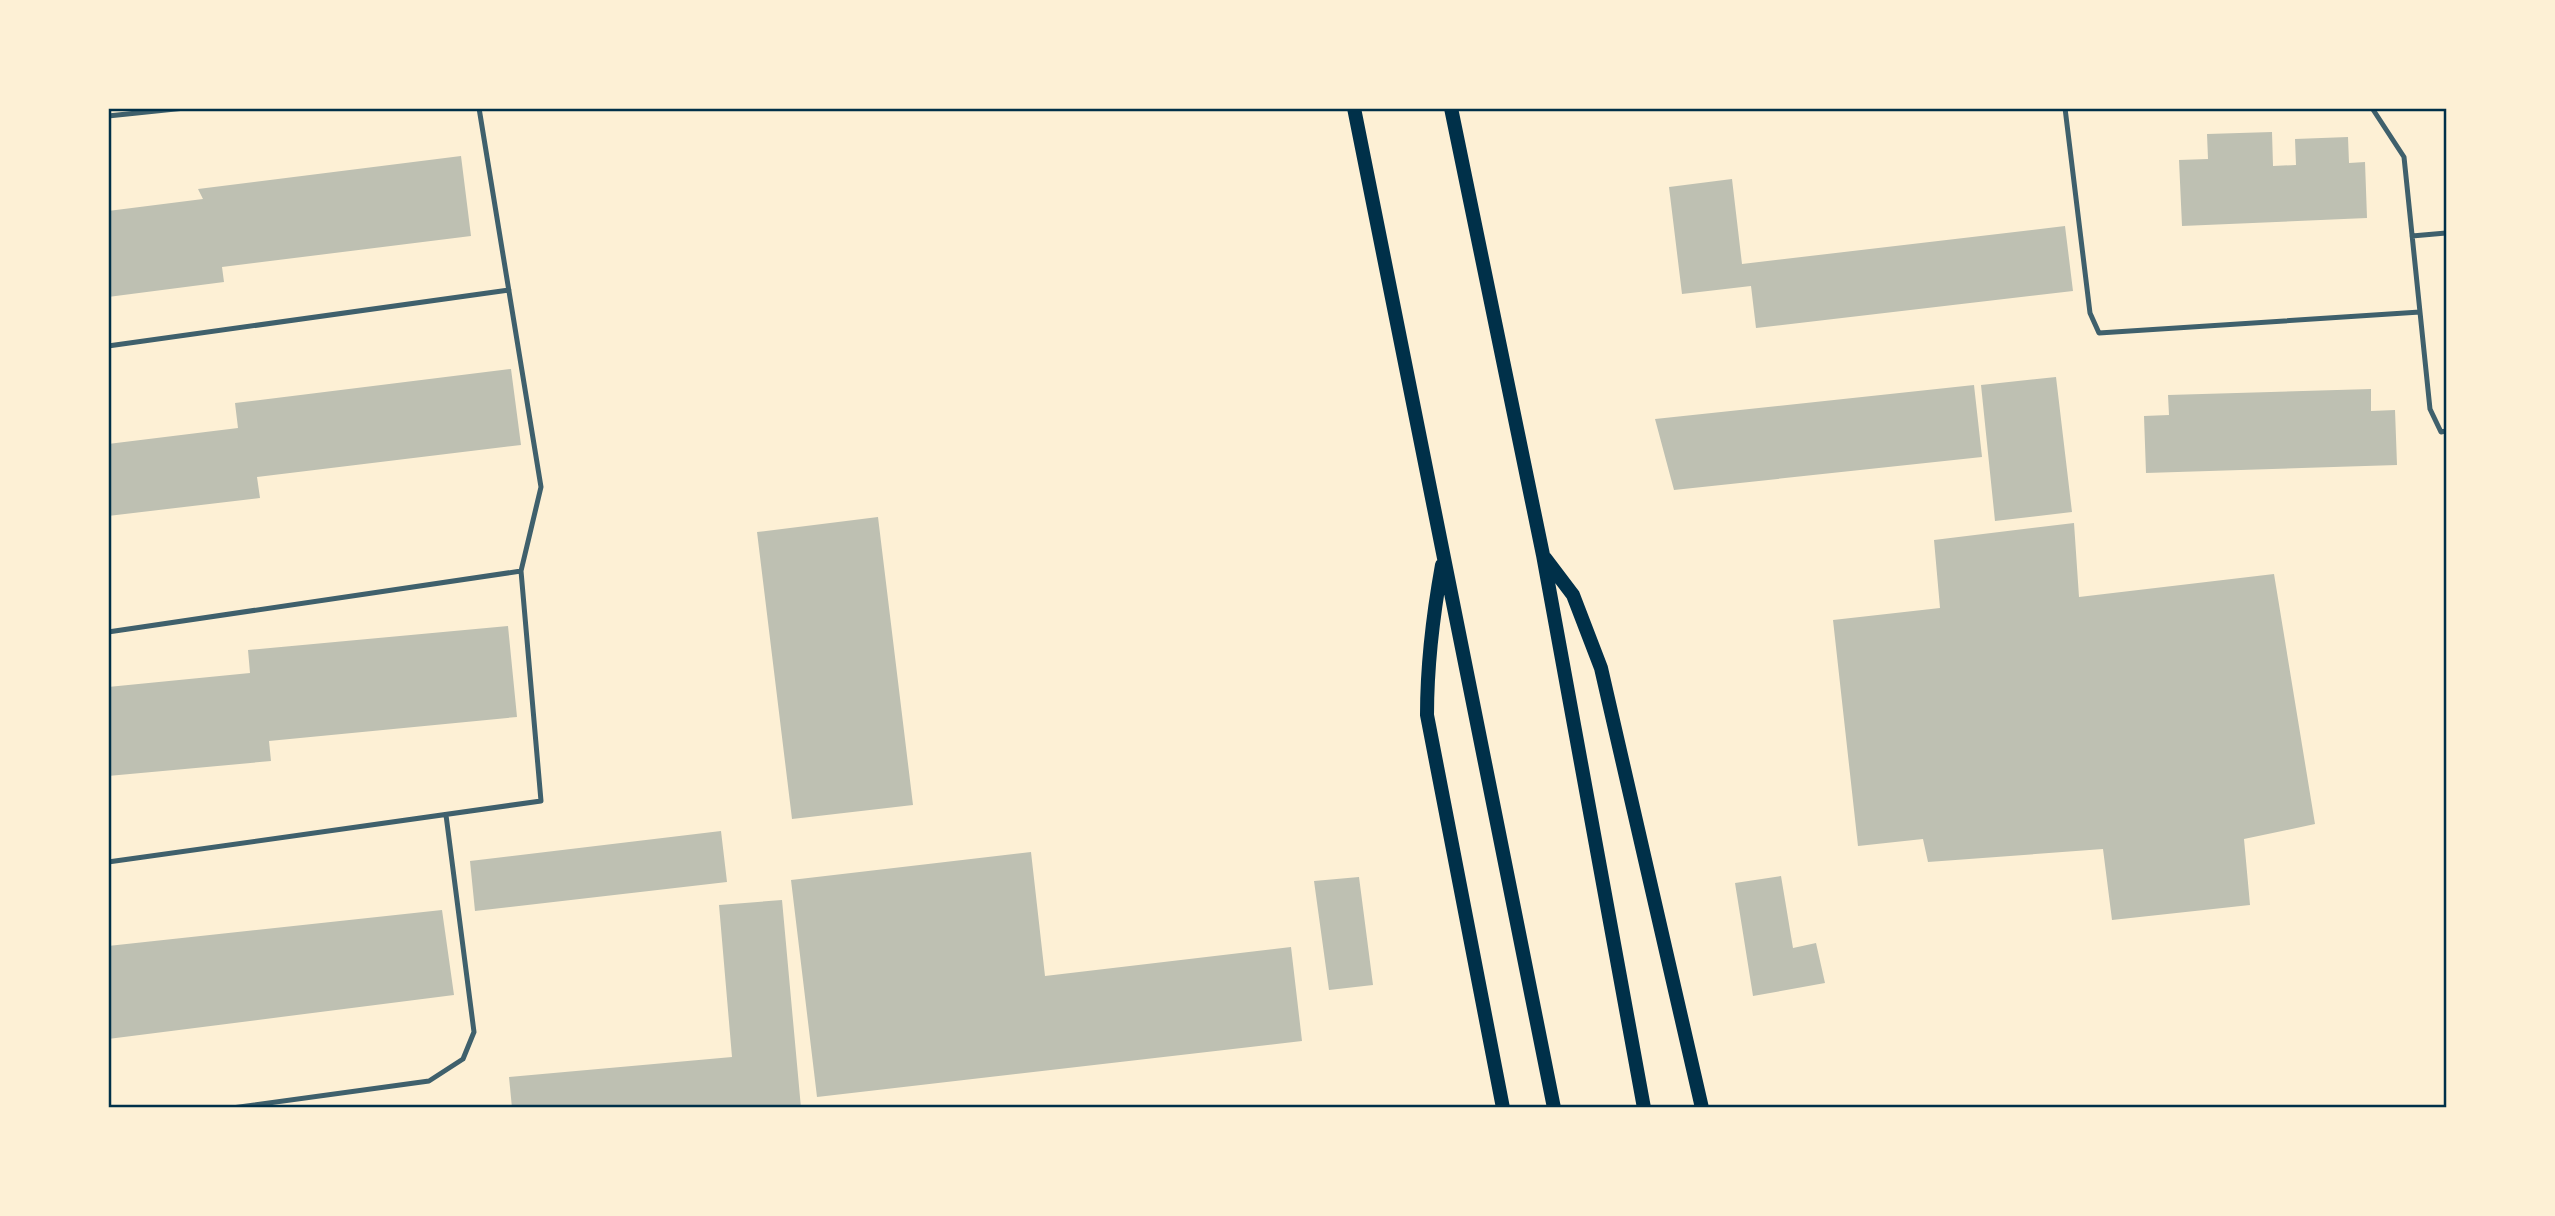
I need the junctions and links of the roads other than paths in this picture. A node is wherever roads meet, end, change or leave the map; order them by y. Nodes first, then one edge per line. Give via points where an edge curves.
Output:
1 (185, 108) edge
2 (480, 108) edge
3 (1354, 108) edge
4 (1451, 108) edge
5 (2065, 108) edge
6 (2372, 108) edge
7 (108, 116) edge
8 (2446, 233) edge
9 (2412, 236) junction
10 (509, 290) junction
11 (2420, 312) junction
12 (108, 346) edge
13 (2446, 431) edge
14 (1543, 555) junction
15 (1443, 557) junction
16 (521, 571) junction
17 (108, 632) edge
18 (446, 815) junction
19 (108, 862) edge
20 (232, 1108) edge
21 (1503, 1108) edge
22 (1554, 1108) edge
23 (1644, 1108) edge
24 (1702, 1108) edge

1 - 7 lane
2 - 10 lane
3 - 15 main road
4 - 14 main road
5 - 11 lane via 2090,313 2099,333
6 - 9 lane via 2404,157
8 - 9 lane
9 - 11 lane
10 - 12 lane
10 - 16 lane via 541,487
11 - 13 lane via 2430,409 2441,432
14 - 23 main road
14 - 24 main road via 1573,595 1601,668
15 - 21 main road via 1431,628 1427,715
15 - 22 main road
16 - 17 lane
16 - 18 lane via 541,801
18 - 19 lane
18 - 20 lane via 474,1032 463,1059 429,1081

